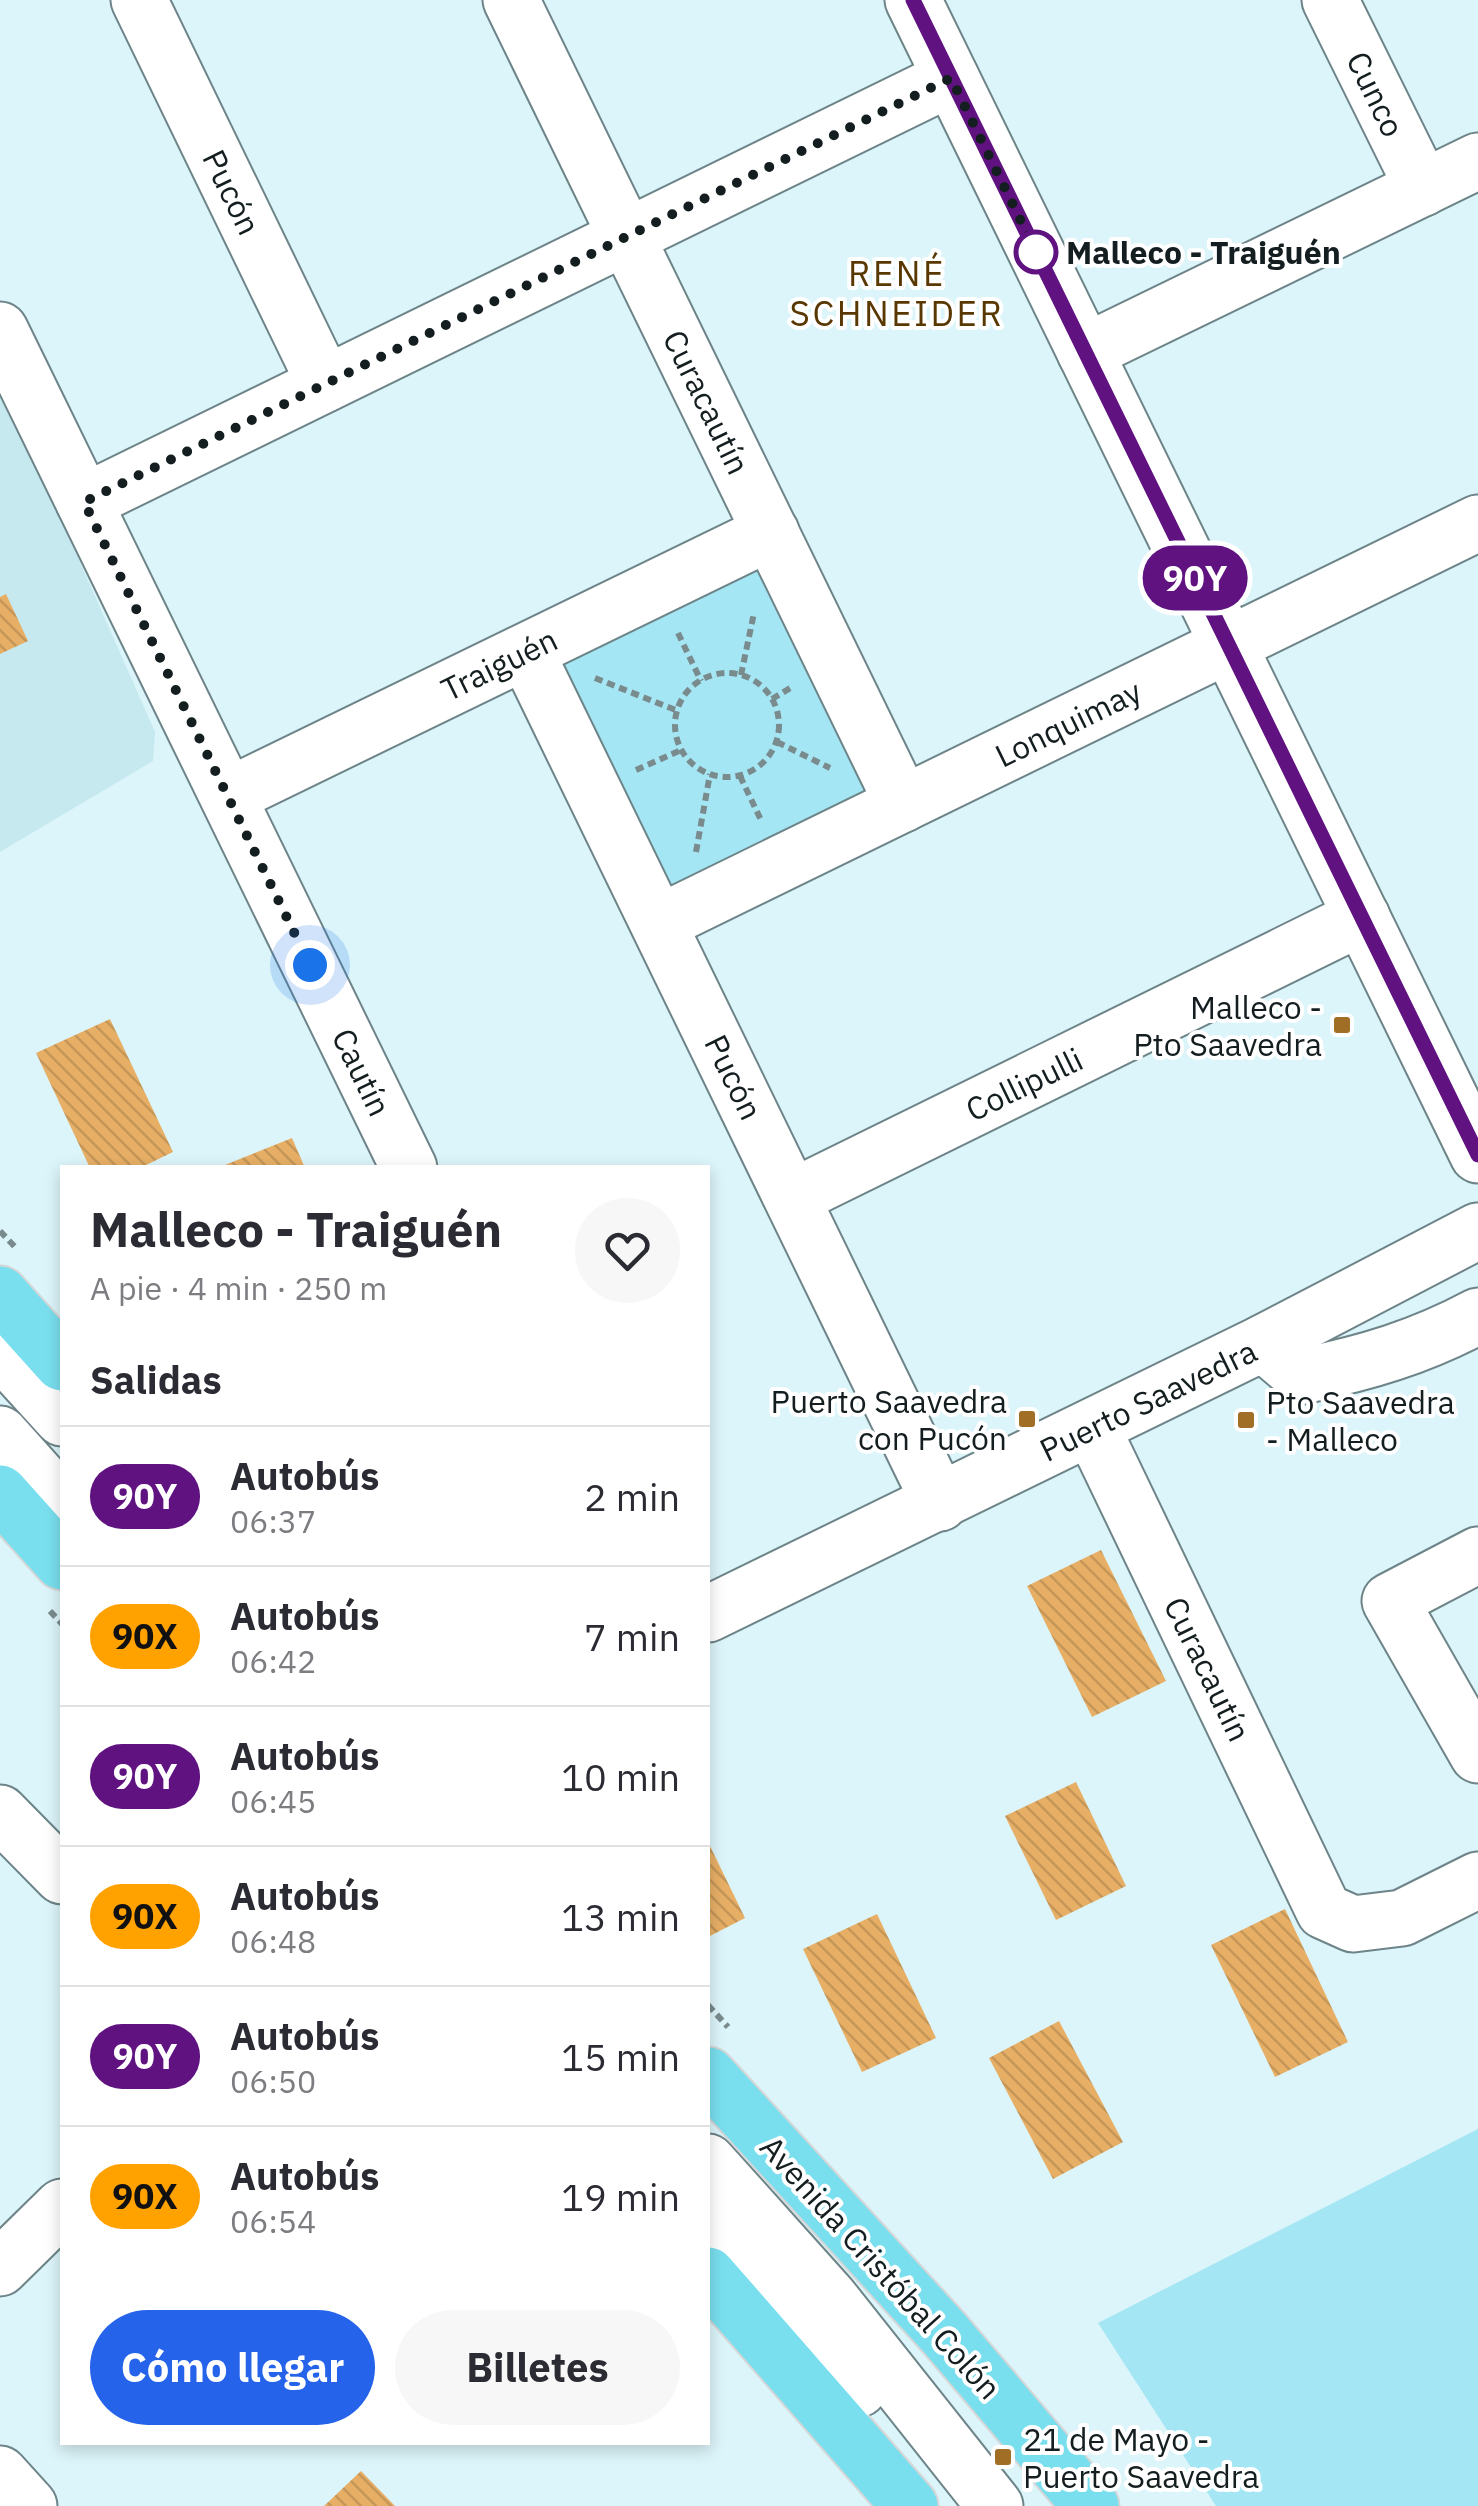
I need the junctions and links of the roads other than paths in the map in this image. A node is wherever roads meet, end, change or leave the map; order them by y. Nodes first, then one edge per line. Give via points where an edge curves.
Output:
1 (139, 0) edge
2 (511, 0) edge
3 (913, 0) edge
4 (1330, 0) edge
5 (951, 78) junction
6 (1478, 161) edge
7 (1422, 188) junction
8 (626, 236) junction
9 (0, 330) edge
10 (1085, 352) junction
11 (325, 384) junction
12 (84, 502) junction
13 (1478, 523) edge
14 (770, 532) junction
15 (1228, 645) junction
16 (526, 652) junction
17 (228, 796) junction
18 (903, 804) junction
19 (672, 917) junction
20 (1362, 918) junction
21 (1478, 1155) edge
22 (408, 1165) edge
23 (793, 1198) junction
24 (1478, 1231) edge
25 (0, 1294) edge
26 (1478, 1316) edge
27 (1263, 1343) junction
28 (0, 1350) edge
29 (60, 1362) edge
30 (60, 1416) edge
31 (1092, 1428) junction
32 (0, 1434) edge
33 (0, 1492) edge
34 (60, 1501) edge
35 (940, 1503) junction
36 (1478, 1555) edge
37 (60, 1560) edge
38 (710, 1613) edge
39 (1478, 1755) edge
40 (0, 1813) edge
41 (60, 1874) edge
42 (1478, 1880) edge
43 (710, 2077) edge
44 (710, 2164) edge
45 (60, 2209) edge
46 (710, 2222) edge
47 (6, 2250) edge
48 (710, 2277) edge
49 (0, 2474) edge
50 (30, 2506) edge
51 (910, 2506) edge
52 (954, 2506) edge
53 (996, 2506) edge
54 (1090, 2506) edge

1 - 11 street, Pucón
2 - 8 street, Curacautín
3 - 5 street
4 - 7 street, Cunco
5 - 8 street
5 - 10 street
6 - 7 street
7 - 10 street
8 - 11 street
8 - 14 street, Curacautín
9 - 12 street, Cautín
10 - 15 street
11 - 12 street
12 - 17 street, Cautín
13 - 15 street, Lonquimay
14 - 16 street, Traiguén
14 - 18 street, Curacautín
15 - 18 street, Lonquimay
15 - 20 street
16 - 17 street, Traiguén
16 - 19 street, Pucón
17 - 22 street, Cautín
18 - 19 street, Lonquimay
19 - 23 street, Pucón
20 - 21 street
20 - 23 street, Collipulli
23 - 35 street, Pucón
24 - 27 street, Puerto Saavedra
25 - 29 main road
26 - 27 street via 1376,1361 1302,1376
27 - 31 street, Puerto Saavedra
28 - 30 street
31 - 35 street, Puerto Saavedra
31 - 42 street, Curacautín via 1324,1911 1353,1924 1402,1918
32 - 34 street
33 - 37 main road
35 - 38 street, Puerto Saavedra
36 - 39 street via 1390,1600
40 - 41 street
43 - 54 main road, Avenida Cristóbal Colón via 944,2333
44 - 53 street via 830,2298
45 - 47 street
46 - 52 street
48 - 51 main road
49 - 50 street

